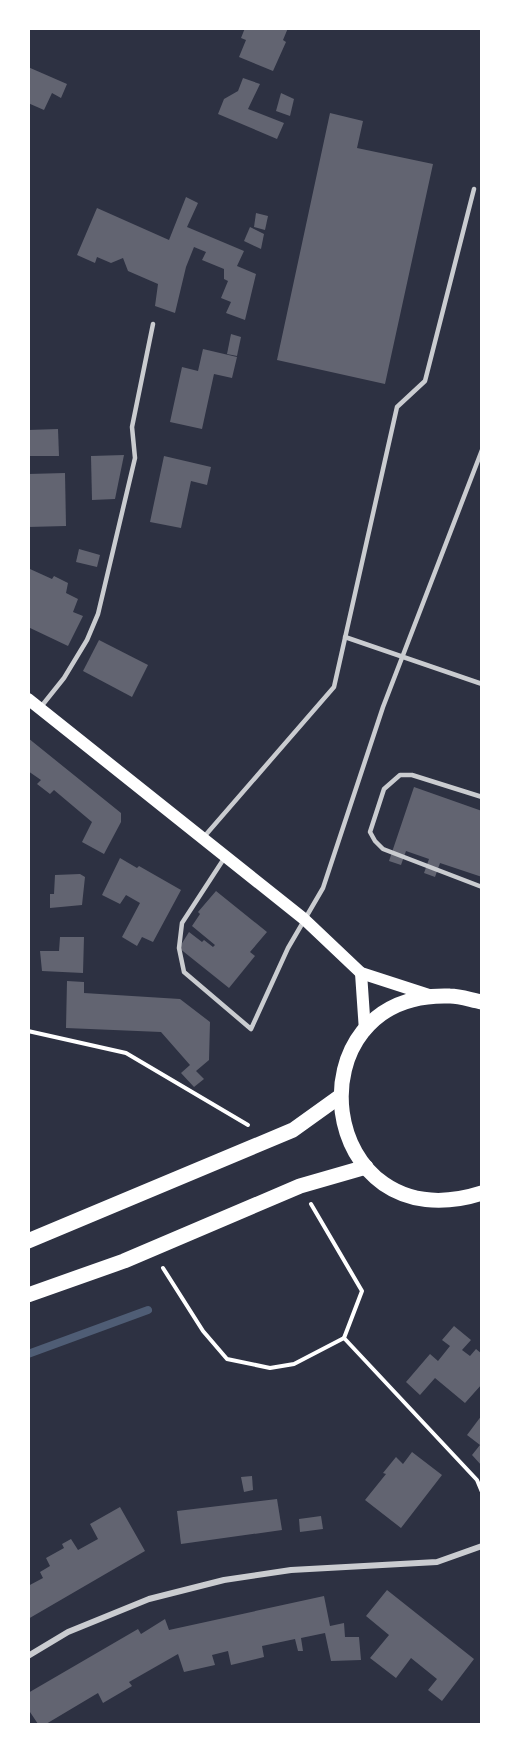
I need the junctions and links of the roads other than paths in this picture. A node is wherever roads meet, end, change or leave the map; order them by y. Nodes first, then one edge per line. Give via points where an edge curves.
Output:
1 (474, 189) dead end
2 (153, 324) dead end
3 (482, 450) edge
4 (345, 637) junction
5 (402, 658) junction
6 (482, 684) edge
7 (28, 699) edge
8 (40, 708) junction
9 (482, 797) edge
10 (203, 838) junction
11 (225, 857) junction
12 (482, 887) edge
13 (304, 919) junction
14 (362, 973) junction
15 (432, 996) junction
16 (482, 1002) edge
17 (365, 1031) junction
18 (339, 1097) junction
19 (366, 1167) junction
20 (482, 1193) edge
21 (28, 1241) edge
22 (28, 1295) edge
23 (482, 1546) edge
24 (28, 1656) edge

1 - 4 lane via 425,381 397,407
2 - 8 lane via 132,427 135,458 98,614 64,678
3 - 5 lane
4 - 5 lane
4 - 10 lane via 334,687
5 - 6 lane
5 - 13 lane via 322,888
7 - 8 main road
8 - 10 main road
9 - 12 lane via 412,775 400,775 384,789 370,832 383,849
10 - 11 main road
11 - 13 main road
11 - 13 lane via 182,923 179,948 184,972 251,1029
13 - 14 main road
14 - 15 main road
14 - 17 main road
15 - 16 main road
15 - 17 main road via 393,1008
17 - 18 main road via 343,1070
18 - 19 main road via 342,1122 351,1146
18 - 21 main road via 293,1130
19 - 20 main road via 392,1188 424,1200 457,1201
19 - 22 main road via 300,1186 124,1261
23 - 24 street via 437,1562 291,1570 224,1580 149,1599 68,1632

